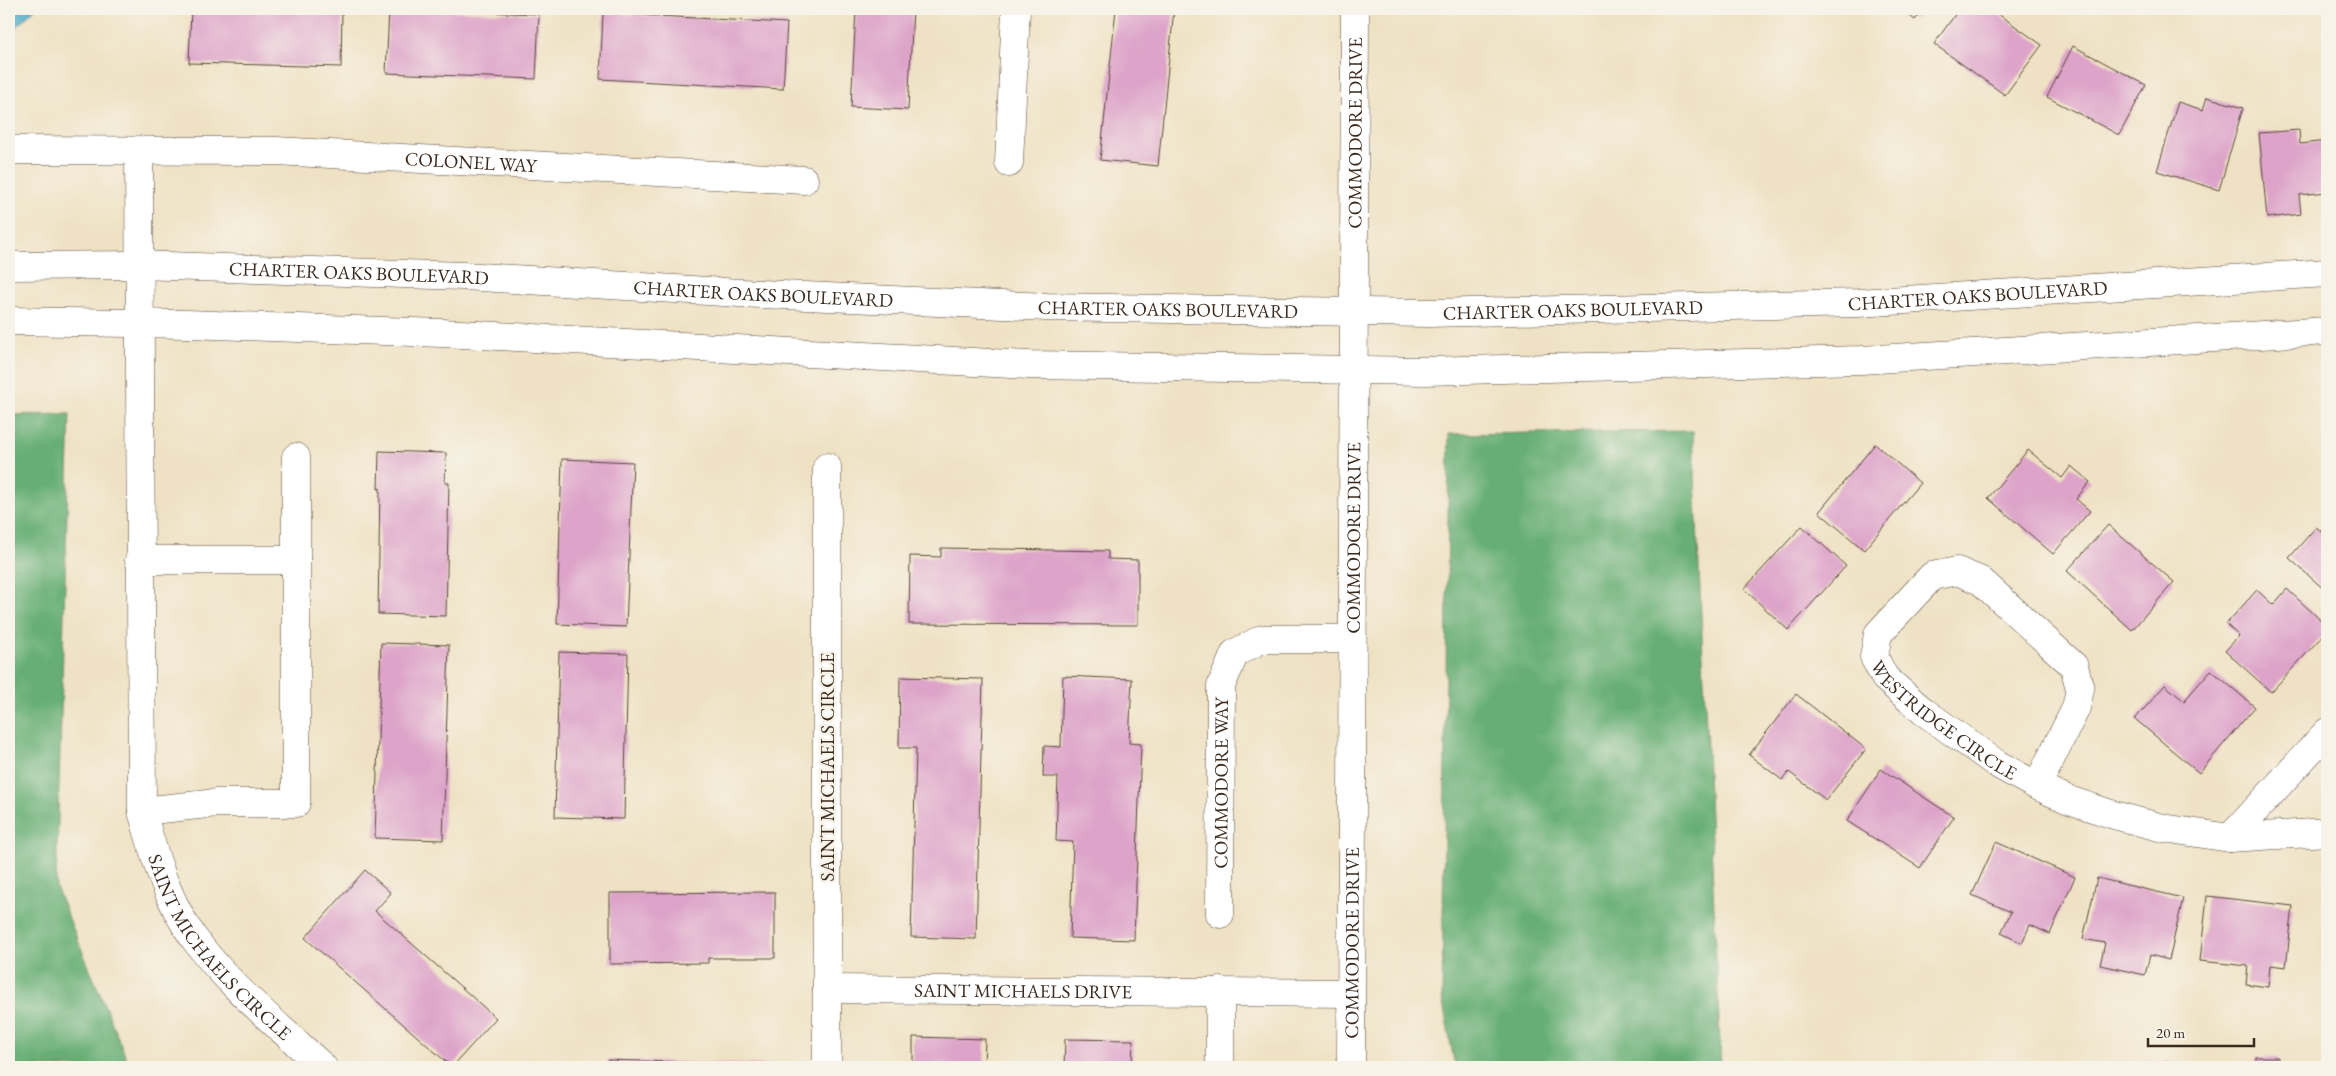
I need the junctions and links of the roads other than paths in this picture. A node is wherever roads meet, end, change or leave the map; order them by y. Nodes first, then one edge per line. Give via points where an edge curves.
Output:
1 (1016, 9) edge
2 (1355, 9) edge
3 (9, 150) edge
4 (139, 150) junction
5 (1009, 163) dead end
6 (804, 180) dead end
7 (139, 265) junction
8 (9, 266) edge
9 (2327, 273) edge
10 (1353, 312) junction
11 (9, 321) edge
12 (141, 323) junction
13 (2327, 332) edge
14 (1353, 370) junction
15 (296, 457) dead end
16 (827, 466) dead end
17 (139, 560) junction
18 (296, 560) junction
19 (1352, 639) junction
20 (2327, 732) edge
21 (2037, 786) junction
22 (142, 811) junction
23 (2327, 832) edge
24 (2230, 838) junction
25 (1220, 914) dead end
26 (827, 988) junction
27 (1220, 991) junction
28 (1350, 993) junction
29 (323, 1067) edge
30 (827, 1067) edge
31 (1220, 1067) edge
32 (1351, 1067) edge

1 - 5 street
2 - 10 street, COMMODORE DRIVE
3 - 4 street, COLONEL WAY
4 - 6 street, COLONEL WAY via 276,151
4 - 7 street
7 - 8 street, CHARTER OAKS BOULEVARD
7 - 10 street, CHARTER OAKS BOULEVARD via 463,276 1047,307
7 - 12 street
9 - 10 street, CHARTER OAKS BOULEVARD via 1858,303
10 - 14 street, COMMODORE DRIVE
11 - 12 street
12 - 14 street via 442,333 1029,365
12 - 17 street, SAINT MICHAELS CIRCLE
13 - 14 street via 1861,360
14 - 19 street, COMMODORE DRIVE
15 - 18 street
16 - 26 street, SAINT MICHAELS CIRCLE
17 - 18 street
17 - 22 street, SAINT MICHAELS CIRCLE
18 - 22 street via 296,803 217,803
19 - 25 street, COMMODORE WAY via 1262,639 1235,653 1221,686
19 - 28 street, COMMODORE DRIVE
20 - 24 street
21 - 21 street, WESTRIDGE CIRCLE via 1997,764 1923,711 1885,678 1874,657 1878,634 1932,576 1957,571 1981,580 2074,666 2080,689 2076,708
21 - 24 street, WESTRIDGE CIRCLE via 2114,815 2164,828
22 - 29 street, SAINT MICHAELS CIRCLE via 152,848 174,904 195,940 220,971
23 - 24 street, WESTRIDGE CIRCLE
26 - 27 street, SAINT MICHAELS DRIVE
26 - 30 street, SAINT MICHAELS CIRCLE
27 - 28 street, SAINT MICHAELS DRIVE
27 - 31 street
28 - 32 street, COMMODORE DRIVE

